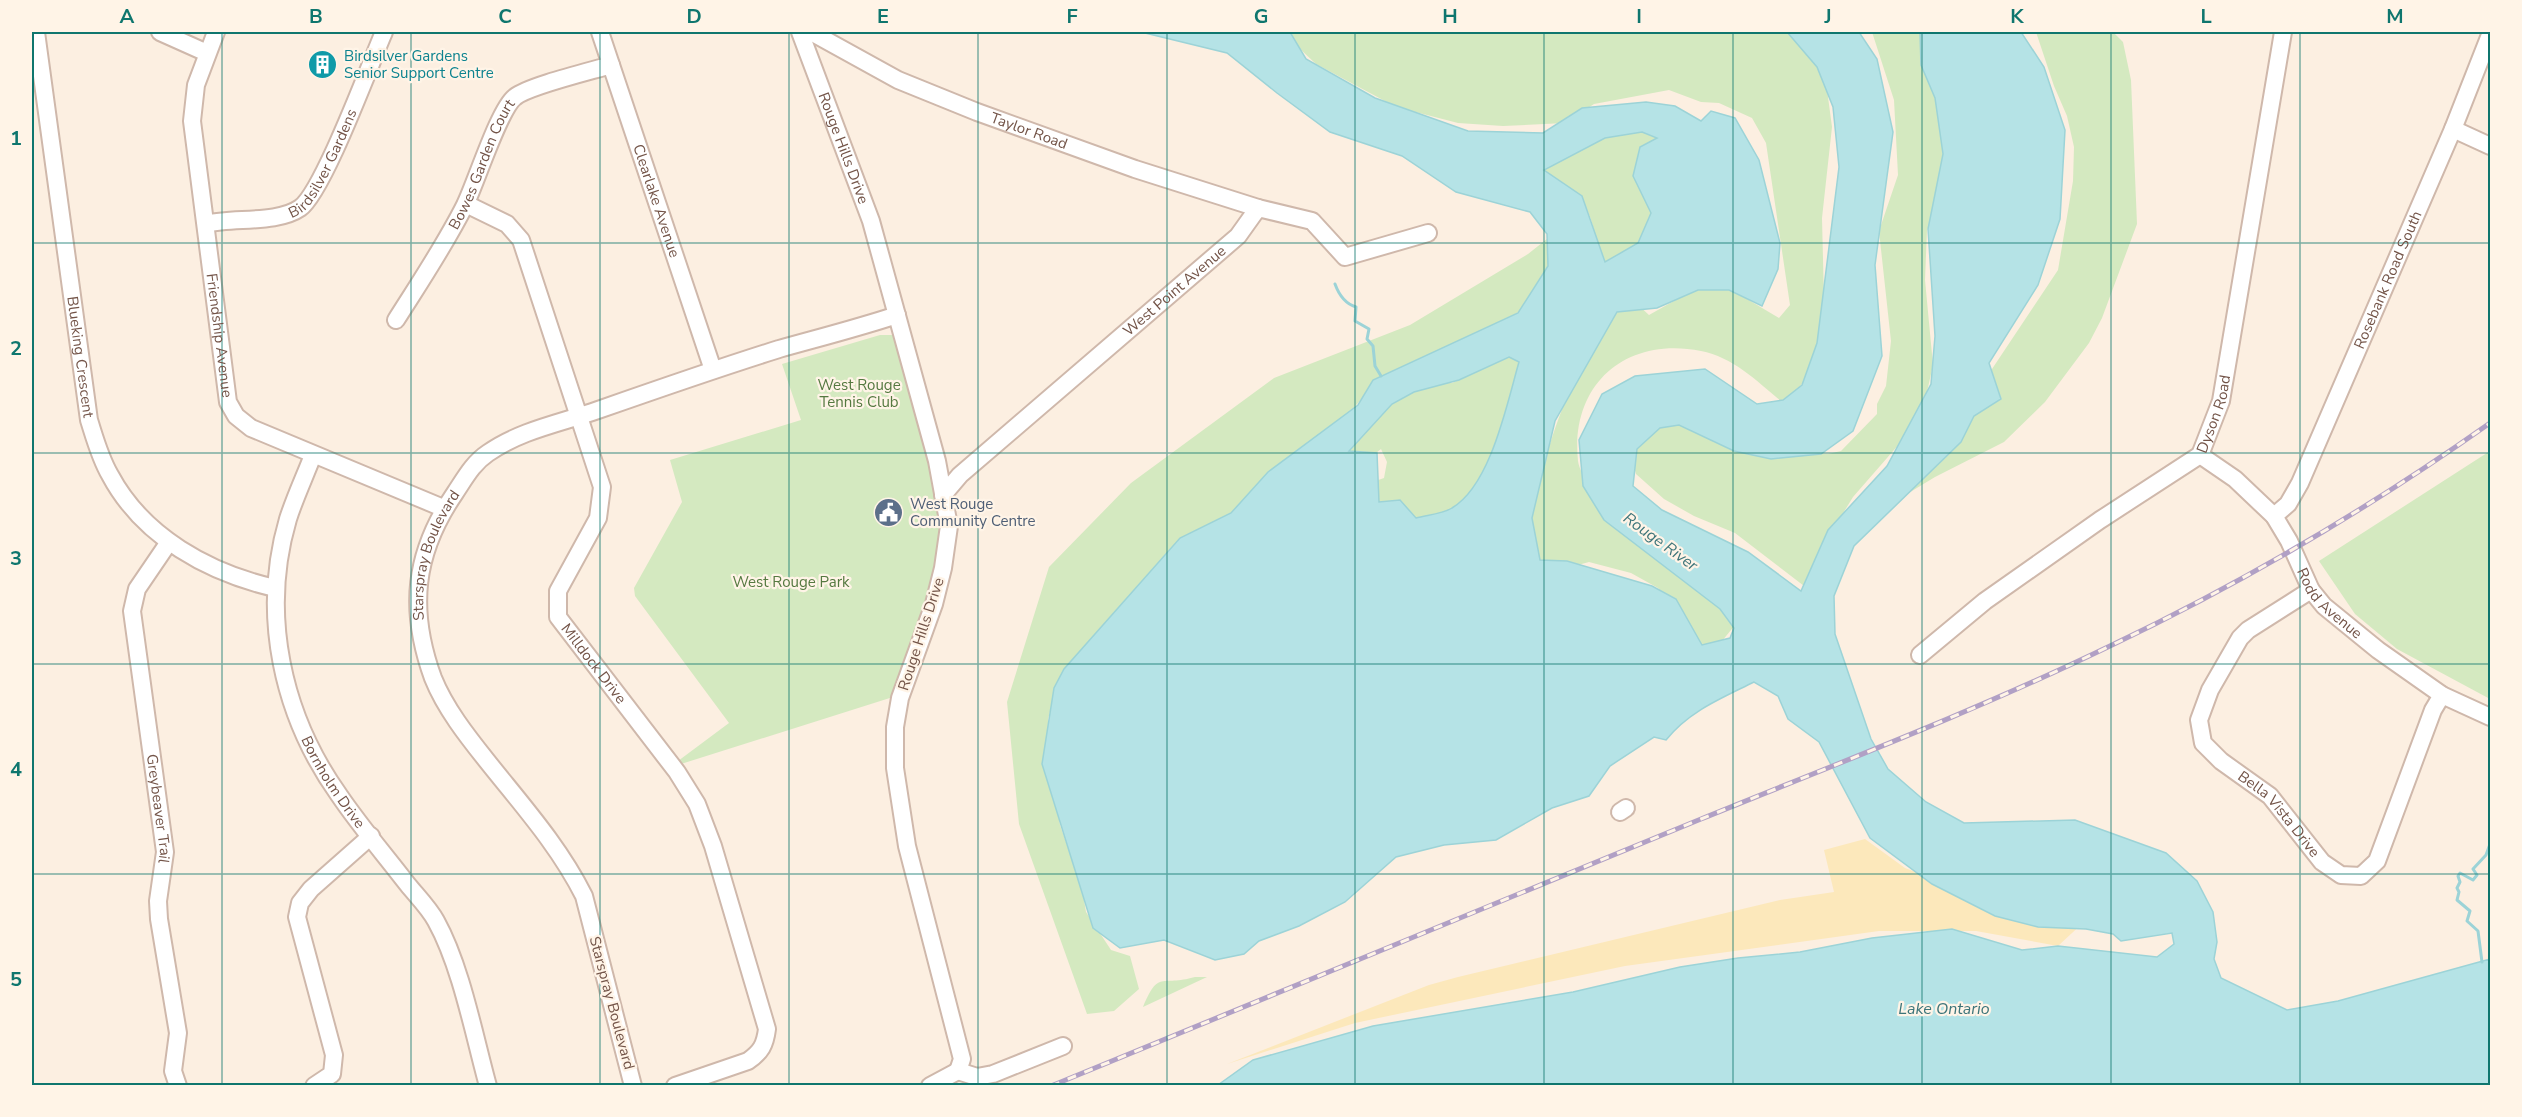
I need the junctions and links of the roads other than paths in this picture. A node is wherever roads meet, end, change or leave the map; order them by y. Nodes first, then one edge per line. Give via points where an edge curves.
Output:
1 (36, 32) edge
2 (160, 32) edge
3 (216, 32) edge
4 (384, 32) edge
5 (600, 32) edge
6 (800, 32) edge
7 (811, 32) edge
8 (2283, 32) edge
9 (2490, 35) edge
10 (207, 53) junction
11 (611, 65) junction
12 (2453, 129) junction
13 (2490, 146) edge
14 (465, 204) junction
15 (1258, 208) junction
16 (206, 224) junction
17 (1428, 233) dead end
18 (897, 315) junction
19 (396, 320) dead end
20 (712, 370) junction
21 (578, 417) junction
22 (313, 455) junction
23 (2200, 455) junction
24 (943, 495) junction
25 (443, 508) junction
26 (2274, 516) junction
27 (169, 542) junction
28 (275, 588) junction
29 (2311, 590) junction
30 (1920, 655) dead end
31 (2442, 695) junction
32 (2490, 717) edge
33 (371, 836) junction
34 (1063, 1046) dead end
35 (958, 1071) junction
36 (178, 1086) edge
37 (314, 1086) edge
38 (488, 1086) edge
39 (633, 1086) edge
40 (675, 1086) edge
41 (930, 1086) edge

1 - 27 street, Blueking Crescent via 89,420 99,453 120,490 140,516
2 - 10 street
3 - 10 street, Friendship Avenue
4 - 16 street, Birdsilver Gardens via 320,181 300,208 280,216
5 - 11 street, Clearlake Avenue
6 - 18 street, Rouge Hills Drive via 870,221
7 - 15 street, Taylor Road via 898,80 977,112
8 - 23 street, Dyson Road via 2221,401
9 - 12 street, Rosebank Road South
10 - 16 street, Friendship Avenue via 196,85 192,121
11 - 14 street, Bowes Garden Court via 514,97
11 - 20 street, Clearlake Avenue
12 - 13 street
12 - 26 street, Rosebank Road South via 2300,483 2288,504
14 - 19 street, Bowes Garden Court via 434,262
14 - 21 street, Milldock Drive via 507,224 521,240
15 - 17 street via 1312,221 1345,257
15 - 24 street, West Point Avenue via 1238,236 960,475
16 - 22 street, Friendship Avenue via 228,402 236,416 251,428
18 - 20 street, Starspray Boulevard
18 - 24 street, Rouge Hills Drive
20 - 21 street, Starspray Boulevard
21 - 25 street, Starspray Boulevard via 519,435 487,454 470,470
21 - 40 street, Milldock Drive via 602,487 598,518 558,591 558,617 677,772 697,804 714,846 767,1029 759,1054 748,1061
22 - 25 street, Friendship Avenue
22 - 28 street, Bornholm Drive via 288,520
23 - 26 street, Rodd Avenue via 2235,479
23 - 30 street, Dyson Road via 2004,587
24 - 35 street, Rouge Hills Drive via 949,526 943,568 900,698 895,768 907,846 962,1059
25 - 39 street, Starspray Boulevard via 423,555 418,579 420,628 434,679 465,733 557,848 584,896
26 - 29 street, Rodd Avenue
27 - 28 street, Blueking Crescent via 215,568
27 - 36 street, Greybeaver Trail via 137,589 132,611 165,852 158,901 178,1033 173,1071
28 - 33 street, Bornholm Drive via 282,670 299,725 318,764
29 - 31 street, Rodd Avenue via 2360,635
29 - 31 street, Bella Vista Drive via 2240,638 2210,690 2199,720 2203,743 2270,796 2322,862 2341,875 2361,876 2377,861
31 - 32 street, Rodd Avenue
33 - 37 street via 300,903 297,917 334,1055 332,1074
33 - 38 street, Bornholm Drive via 435,919 450,950
34 - 35 street via 993,1074 977,1077
35 - 41 street

